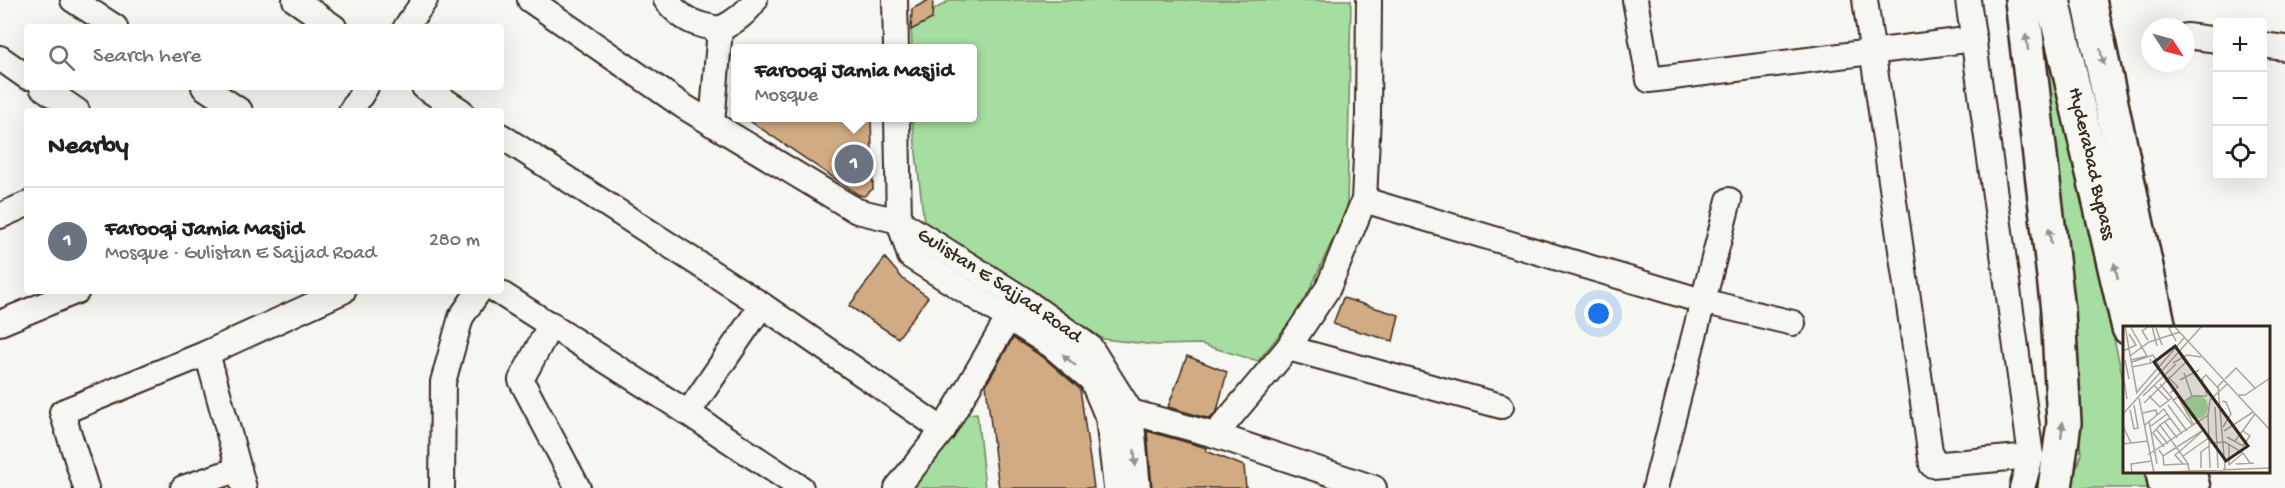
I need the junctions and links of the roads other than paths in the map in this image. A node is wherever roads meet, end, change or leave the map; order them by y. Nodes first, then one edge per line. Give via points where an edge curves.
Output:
1 (73, 0) edge
2 (295, 0) edge
3 (425, 0) edge
4 (530, 0) edge
5 (666, 0) edge
6 (755, 0) edge
7 (895, 0) edge
8 (1369, 0) edge
9 (1635, 0) edge
10 (1864, 0) edge
11 (1968, 0) edge
12 (2022, 0) edge
13 (2053, 0) edge
14 (2089, 0) edge
15 (553, 8) edge
16 (110, 24) edge
17 (330, 24) edge
18 (408, 24) edge
19 (720, 29) junction
20 (2195, 37) edge
21 (1974, 39) junction
22 (2213, 39) edge
23 (896, 44) edge
24 (2267, 46) edge
25 (2285, 48) edge
26 (1872, 53) junction
27 (0, 58) edge
28 (24, 75) edge
29 (46, 90) edge
30 (208, 90) edge
31 (364, 90) edge
32 (429, 90) edge
33 (73, 108) edge
34 (236, 108) edge
35 (353, 108) edge
36 (456, 108) edge
37 (897, 122) edge
38 (712, 123) junction
39 (504, 138) edge
40 (1364, 200) junction
41 (1729, 200) dead end
42 (24, 205) edge
43 (0, 216) edge
44 (899, 221) junction
45 (70, 294) edge
46 (336, 294) edge
47 (477, 294) edge
48 (502, 294) edge
49 (1702, 301) junction
50 (762, 304) junction
51 (1015, 308) junction
52 (1793, 322) dead end
53 (0, 323) edge
54 (551, 324) junction
55 (2129, 326) edge
56 (2159, 326) edge
57 (1288, 348) junction
58 (207, 353) junction
59 (1501, 406) dead end
60 (1131, 412) junction
61 (688, 413) junction
62 (943, 430) junction
63 (1215, 435) junction
64 (2031, 456) junction
65 (2163, 473) edge
66 (2189, 473) edge
67 (241, 478) edge
68 (86, 488) edge
69 (183, 488) edge
70 (442, 488) edge
71 (578, 488) edge
72 (801, 488) edge
73 (897, 488) edge
74 (1116, 488) edge
75 (1138, 488) edge
76 (1374, 488) edge
77 (1655, 488) edge
78 (2022, 488) edge
79 (2055, 488) edge
80 (2166, 488) edge
81 (2193, 488) edge

1 - 16 street
2 - 17 street
3 - 18 street
4 - 15 street
5 - 19 street via 679,15 699,25
6 - 19 street via 748,11
7 - 23 street
8 - 40 street
9 - 26 street via 1649,80
10 - 26 street
11 - 21 street
79 -> 12 highway via 2064,423 2058,312
55 -> 13 highway, Hyderabad Bypass
14 -> 56 highway, Hyderabad Bypass
15 - 38 street via 683,106
19 - 38 street
20 - 22 street
21 - 26 street
21 - 64 street
24 - 25 street
26 - 64 street via 1932,465
27 - 28 street
29 - 33 street
30 - 34 street
31 - 35 street
32 - 36 street
37 - 44 street, Gulistan E Sajjad Road
38 - 44 street via 857,210
39 - 50 street
40 - 49 street
40 - 57 street via 1328,288
41 - 49 street
42 - 43 street
44 - 51 street, Gulistan E Sajjad Road via 910,256
45 - 53 street
46 - 58 street
47 - 70 street via 460,317 443,382
48 - 54 street
49 - 52 street
49 - 77 street
50 - 61 street
50 - 62 street
51 - 60 street, Gulistan E Sajjad Road via 1090,347
51 - 62 street
74 -> 51 street, Gulistan E Sajjad Road via 1108,418 1092,380
54 - 61 street
54 - 71 street via 520,380
57 - 59 street
57 - 63 street
58 - 67 street
58 - 68 street via 62,412
60 - 63 street
60 -> 75 street, Gulistan E Sajjad Road
61 - 72 street
62 - 73 street
63 - 76 street
64 - 78 street
65 - 80 highway
66 - 81 highway
67 - 69 street

